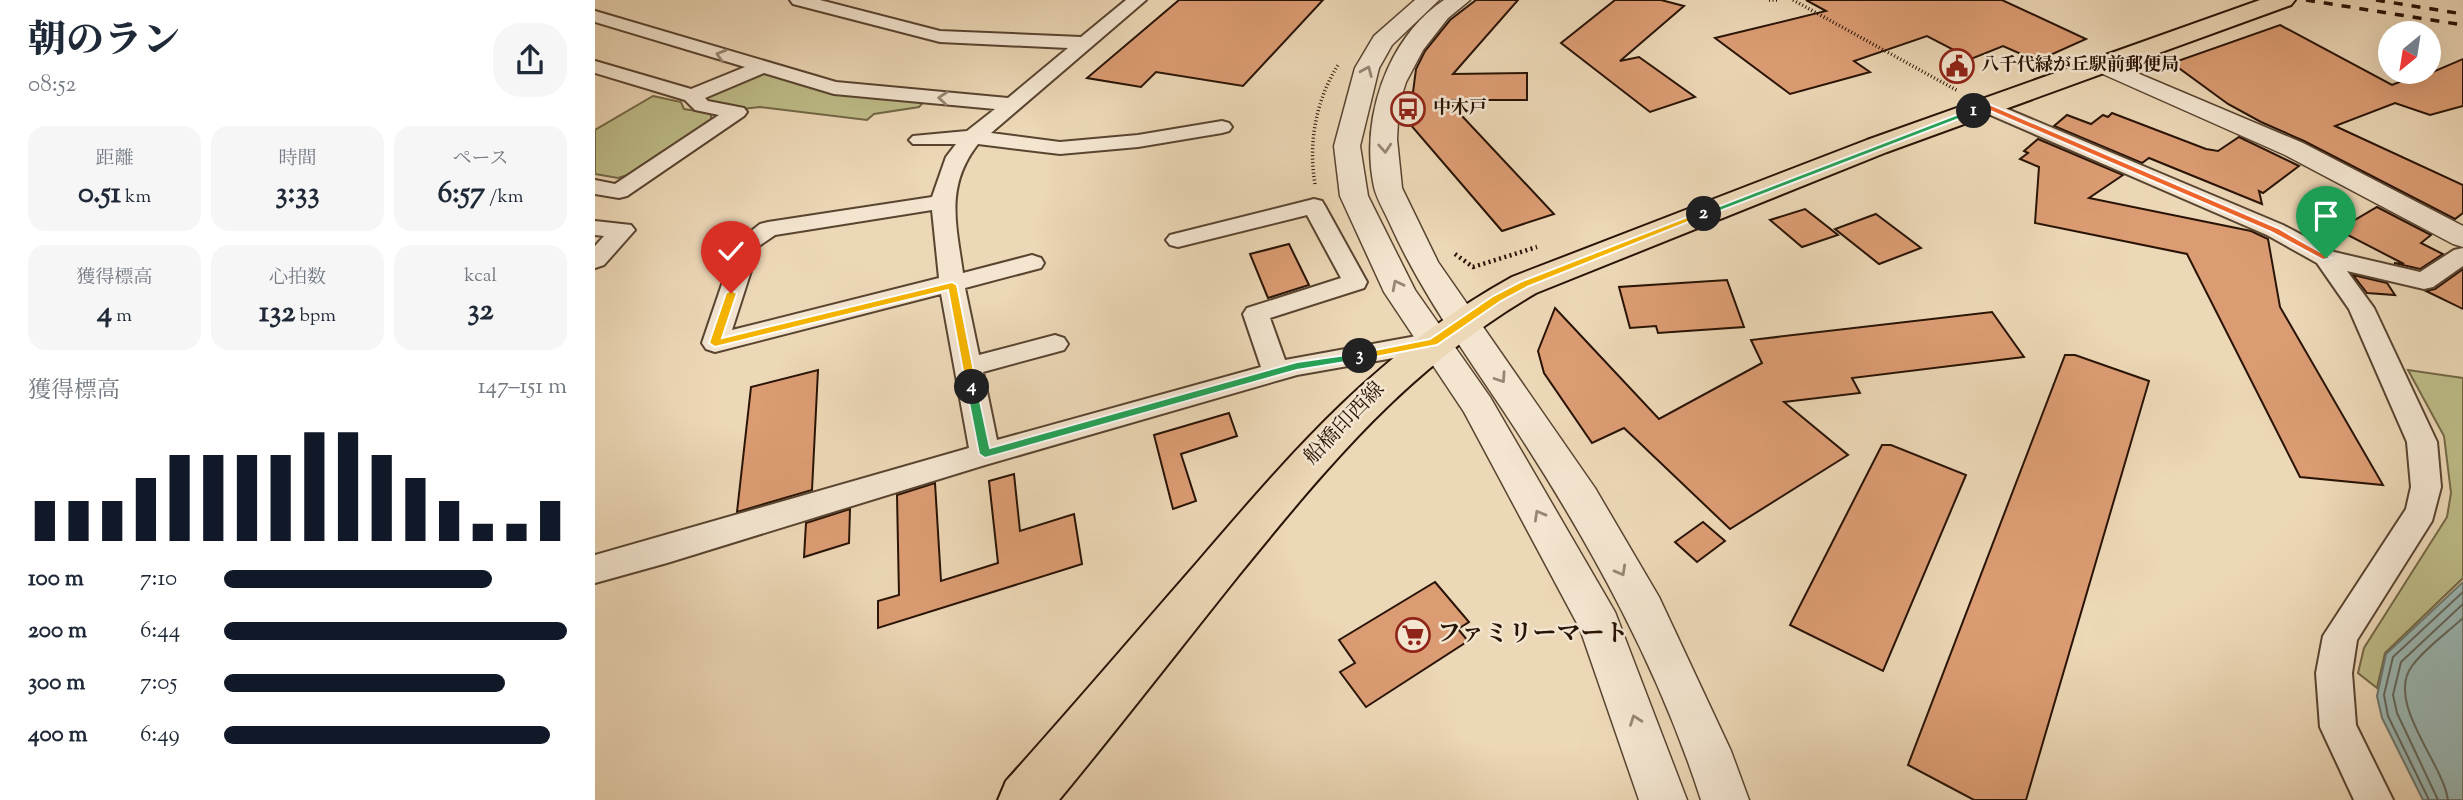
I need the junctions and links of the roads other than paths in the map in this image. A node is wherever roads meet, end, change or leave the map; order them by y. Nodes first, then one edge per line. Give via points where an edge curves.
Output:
1 (799, 0) edge
2 (1137, 0) edge
3 (1428, 0) edge
4 (1459, 0) edge
5 (2283, 0) edge
6 (595, 16) edge
7 (1086, 43) junction
8 (2104, 66) junction
9 (762, 67) junction
10 (597, 69) edge
11 (692, 96) junction
12 (1011, 104) junction
13 (1986, 106) junction
14 (1221, 127) dead end
15 (973, 137) junction
16 (920, 140) dead end
17 (595, 187) edge
18 (619, 191) junction
19 (942, 202) junction
20 (595, 207) edge
21 (595, 228) edge
22 (2463, 238) edge
23 (1178, 240) dead end
24 (2463, 255) edge
25 (2326, 258) junction
26 (595, 260) edge
27 (1032, 263) dead end
28 (952, 285) junction
29 (1448, 332) junction
30 (1055, 344) dead end
31 (968, 367) junction
32 (1276, 372) junction
33 (985, 454) junction
34 (595, 569) edge
35 (1025, 800) edge
36 (1663, 800) edge
37 (1725, 800) edge
38 (2374, 800) edge

1 - 7 street via 940,36
2 - 7 street
29 -> 3 street via 1400,292 1353,196 1347,146 1361,86 1382,41
4 -> 29 street via 1440,13 1412,48 1386,104 1384,139 1388,187
5 - 8 main road, 船橋印西線
9 -> 6 street
7 - 12 street
8 - 13 main road, 船橋印西線
8 - 22 street via 2294,149
9 - 11 street
12 -> 9 street via 834,88
10 - 11 street
11 - 18 street via 702,106 737,112
12 - 15 street
13 - 25 street via 2275,230
13 - 29 main road, 船橋印西線 via 1524,285
14 - 15 street via 1060,148
15 - 16 street
15 - 19 street via 957,157
17 - 18 street
18 - 20 street
19 - 28 street
19 - 28 street via 768,229 748,243 715,343
21 - 26 street via 623,230
23 - 32 street via 1314,205 1355,282 1256,314
24 - 25 street via 2424,281
25 - 38 street via 2361,308 2422,442 2421,512 2340,636 2334,673 2337,727
27 - 28 street
28 - 31 street
29 - 32 street
29 - 35 main road, 船橋印西線 via 1389,379 1330,436
36 -> 29 street via 1600,625 1478,406
29 -> 37 street via 1581,499 1644,610
30 - 31 street
31 - 33 street
32 - 33 street
33 - 34 street

